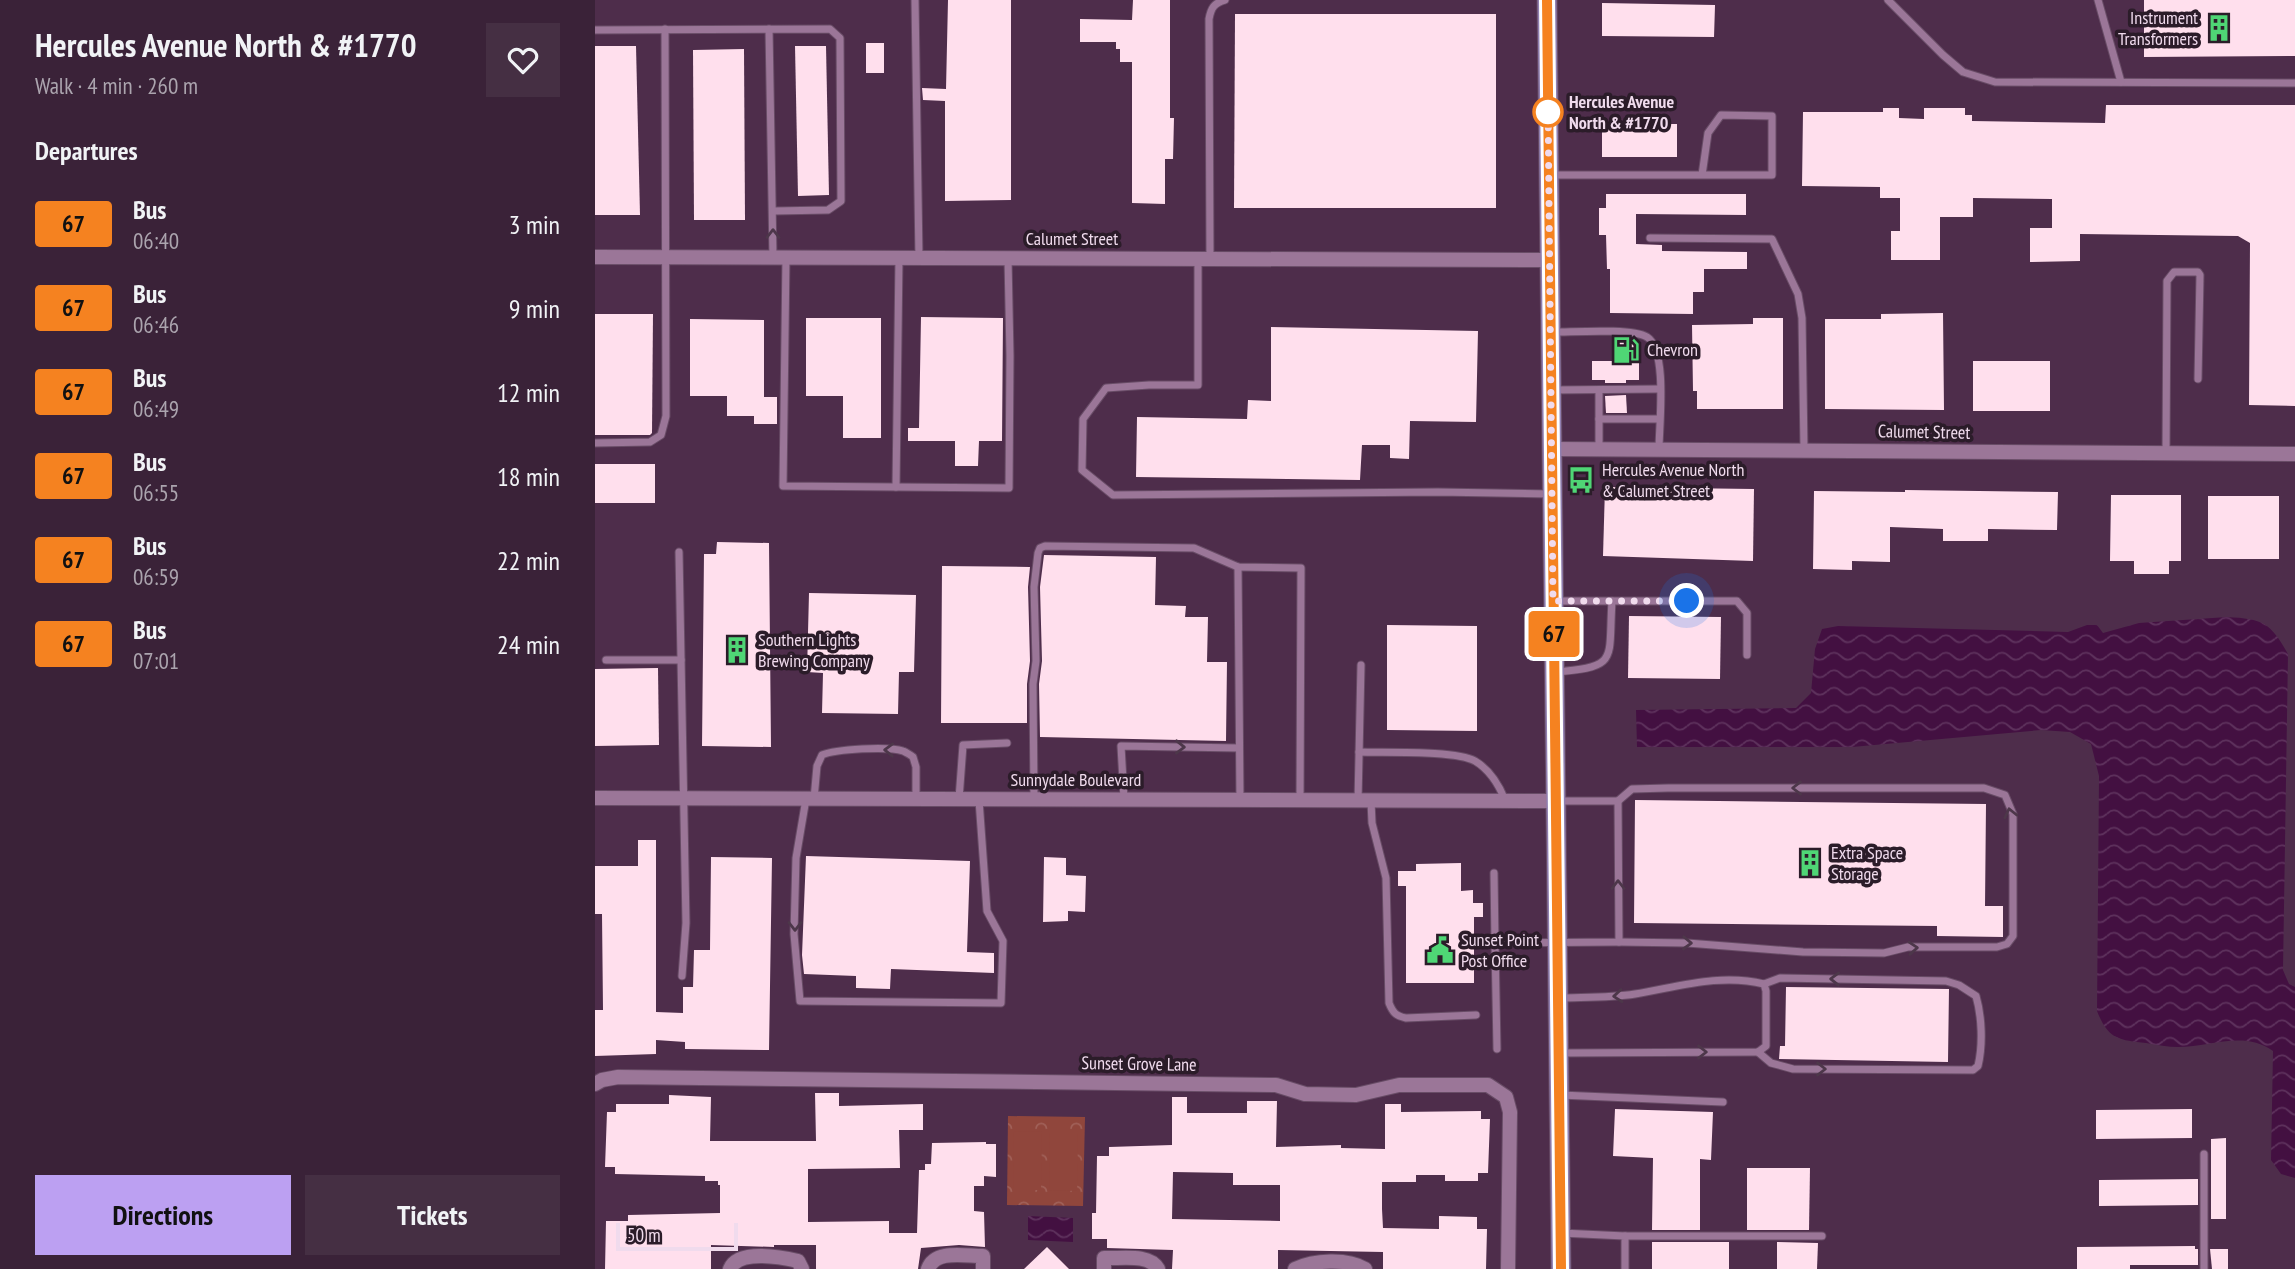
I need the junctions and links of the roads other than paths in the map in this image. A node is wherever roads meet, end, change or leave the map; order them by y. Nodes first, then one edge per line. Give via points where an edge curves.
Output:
1 (915, 0) edge
2 (1225, 0) edge
3 (1547, 0) edge
4 (1888, 0) edge
5 (2098, 0) edge
6 (666, 29) junction
7 (769, 29) junction
8 (595, 30) edge
9 (2121, 82) junction
10 (2295, 83) edge
11 (1548, 175) junction
12 (1702, 175) junction
13 (773, 211) junction
14 (1650, 237) dead end
15 (595, 257) edge
16 (665, 257) junction
17 (780, 257) junction
18 (899, 258) junction
19 (919, 258) junction
20 (1007, 258) junction
21 (1204, 259) junction
22 (1549, 260) junction
23 (1550, 332) junction
24 (2198, 379) dead end
25 (1660, 389) junction
26 (1551, 390) junction
27 (1598, 390) junction
28 (1599, 419) junction
29 (1659, 419) junction
30 (595, 443) edge
31 (1552, 449) junction
32 (1599, 449) junction
33 (1659, 449) junction
34 (1804, 450) junction
35 (2166, 453) junction
36 (2295, 454) edge
37 (896, 487) junction
38 (1552, 494) junction
39 (679, 552) dead end
40 (1238, 567) junction
41 (1553, 601) junction
42 (1612, 601) junction
43 (1747, 655) dead end
44 (606, 660) dead end
45 (681, 660) junction
46 (1361, 665) dead end
47 (1555, 672) junction
48 (1007, 743) dead end
49 (1239, 748) junction
50 (1359, 752) junction
51 (595, 798) edge
52 (685, 798) junction
53 (810, 799) junction
54 (916, 799) junction
55 (959, 799) junction
56 (978, 799) junction
57 (1034, 799) junction
58 (1124, 800) junction
59 (1240, 800) junction
60 (1300, 801) junction
61 (1364, 801) junction
62 (1506, 801) junction
63 (1556, 801) junction
64 (1618, 801) junction
65 (1494, 873) dead end
66 (1619, 942) junction
67 (1495, 943) junction
68 (1558, 943) junction
69 (682, 976) dead end
70 (1764, 984) junction
71 (1559, 998) junction
72 (1476, 1015) dead end
73 (1497, 1049) dead end
74 (1758, 1052) junction
75 (1559, 1054) junction
76 (595, 1084) edge
77 (1559, 1095) junction
78 (1723, 1102) dead end
79 (2204, 1154) dead end
80 (1560, 1233) junction
81 (1625, 1236) junction
82 (1822, 1236) dead end
83 (730, 1269) edge
84 (802, 1269) edge
85 (928, 1269) edge
86 (983, 1269) edge
87 (1104, 1269) edge
88 (1158, 1269) edge
89 (1295, 1269) edge
90 (1366, 1269) edge
91 (1508, 1269) edge
92 (1561, 1269) edge
93 (1625, 1269) edge
94 (2204, 1269) edge

1 - 19 lane
2 - 21 lane via 1211,8 1209,19
3 - 11 street
4 - 9 lane via 1963,72 1995,82
5 - 9 lane
6 - 7 lane
6 - 8 lane
6 - 16 lane
7 - 13 lane
7 - 13 lane via 830,29 840,37 841,201 828,210
9 - 10 lane
11 - 12 lane
11 - 22 street
12 - 12 lane via 1772,175 1772,116 1721,115 1708,134
17 -> 13 lane
14 - 34 lane via 1772,239 1798,294 1803,318
15 - 16 street, Calumet Street
16 - 17 street, Calumet Street
16 - 30 lane via 666,415 661,435 650,442
17 - 18 street, Calumet Street
17 - 37 lane via 783,486
18 - 19 street, Calumet Street
18 - 37 lane
19 - 20 street, Calumet Street
20 - 21 street, Calumet Street
20 - 37 lane via 1009,488
21 - 22 street, Calumet Street
21 - 38 lane via 1198,385 1107,388 1083,419 1082,470 1114,495
22 - 23 street
23 - 25 lane via 1632,333 1648,338 1657,348
23 - 26 street
24 - 35 lane via 2200,275 2174,272 2167,281
25 - 27 lane
25 - 29 lane
26 - 27 lane
26 - 31 street
27 - 28 lane
28 - 29 lane
28 - 32 lane
29 - 33 lane
31 - 32 street, Calumet Street
31 - 38 street
32 - 33 street, Calumet Street
33 - 34 street, Calumet Street
34 - 35 street, Calumet Street
35 - 36 street, Calumet Street
38 - 41 street
39 - 45 lane
40 - 49 lane
40 - 57 lane via 1194,548 1040,548 1034,587
40 - 60 lane via 1301,568
41 - 42 lane
41 - 47 street
42 - 43 lane via 1737,601 1747,613
42 - 47 lane via 1609,656 1602,665
44 - 45 lane
45 - 52 lane
46 - 50 lane
47 - 63 street
48 - 55 lane via 963,745
58 -> 49 lane via 1121,746
49 - 59 lane
50 - 61 lane
50 - 62 lane via 1455,756 1474,761 1490,774
51 - 52 street, Sunnydale Boulevard
52 - 53 street, Sunnydale Boulevard
52 - 69 lane via 687,923
53 - 54 street, Sunnydale Boulevard
54 -> 53 lane via 913,757 888,750 834,750 822,755
53 -> 56 lane via 796,858 794,934 800,1001 1001,1003 1003,941 987,911
54 - 55 street, Sunnydale Boulevard
55 - 56 street, Sunnydale Boulevard
56 - 57 street, Sunnydale Boulevard
57 - 58 street, Sunnydale Boulevard
58 - 59 street, Sunnydale Boulevard
59 - 60 street, Sunnydale Boulevard
60 - 61 street, Sunnydale Boulevard
61 - 62 street, Sunnydale Boulevard
61 - 72 lane via 1386,878 1392,1011 1406,1018
62 - 63 street, Sunnydale Boulevard
63 - 64 lane
63 - 68 street
66 -> 64 lane
66 -> 64 lane via 1857,953 2007,944 2013,936 2013,814 2005,795 1984,788 1632,789
65 - 67 lane
66 - 68 lane
67 - 68 lane
67 - 73 lane
68 - 71 street
70 -> 71 lane via 1709,980 1626,995
70 - 74 lane via 1766,1046
74 -> 70 lane via 1771,1063 1793,1069 1973,1070 1980,1057 1976,996 1959,985 1780,978
71 - 75 street
75 -> 74 lane
75 - 77 street
76 - 91 street, Sunset Grove Lane via 618,1077 1276,1085 1305,1094 1356,1095 1399,1085 1488,1085 1506,1097 1510,1112
77 - 78 lane
77 - 80 street
79 - 94 lane
80 - 81 lane
80 - 92 street
81 - 82 lane
81 - 93 lane
83 - 84 street via 744,1257 782,1257 798,1261
85 - 86 street via 930,1262 941,1256 983,1256
87 - 88 street via 1104,1258 1145,1259
89 - 90 street via 1310,1263 1349,1262

